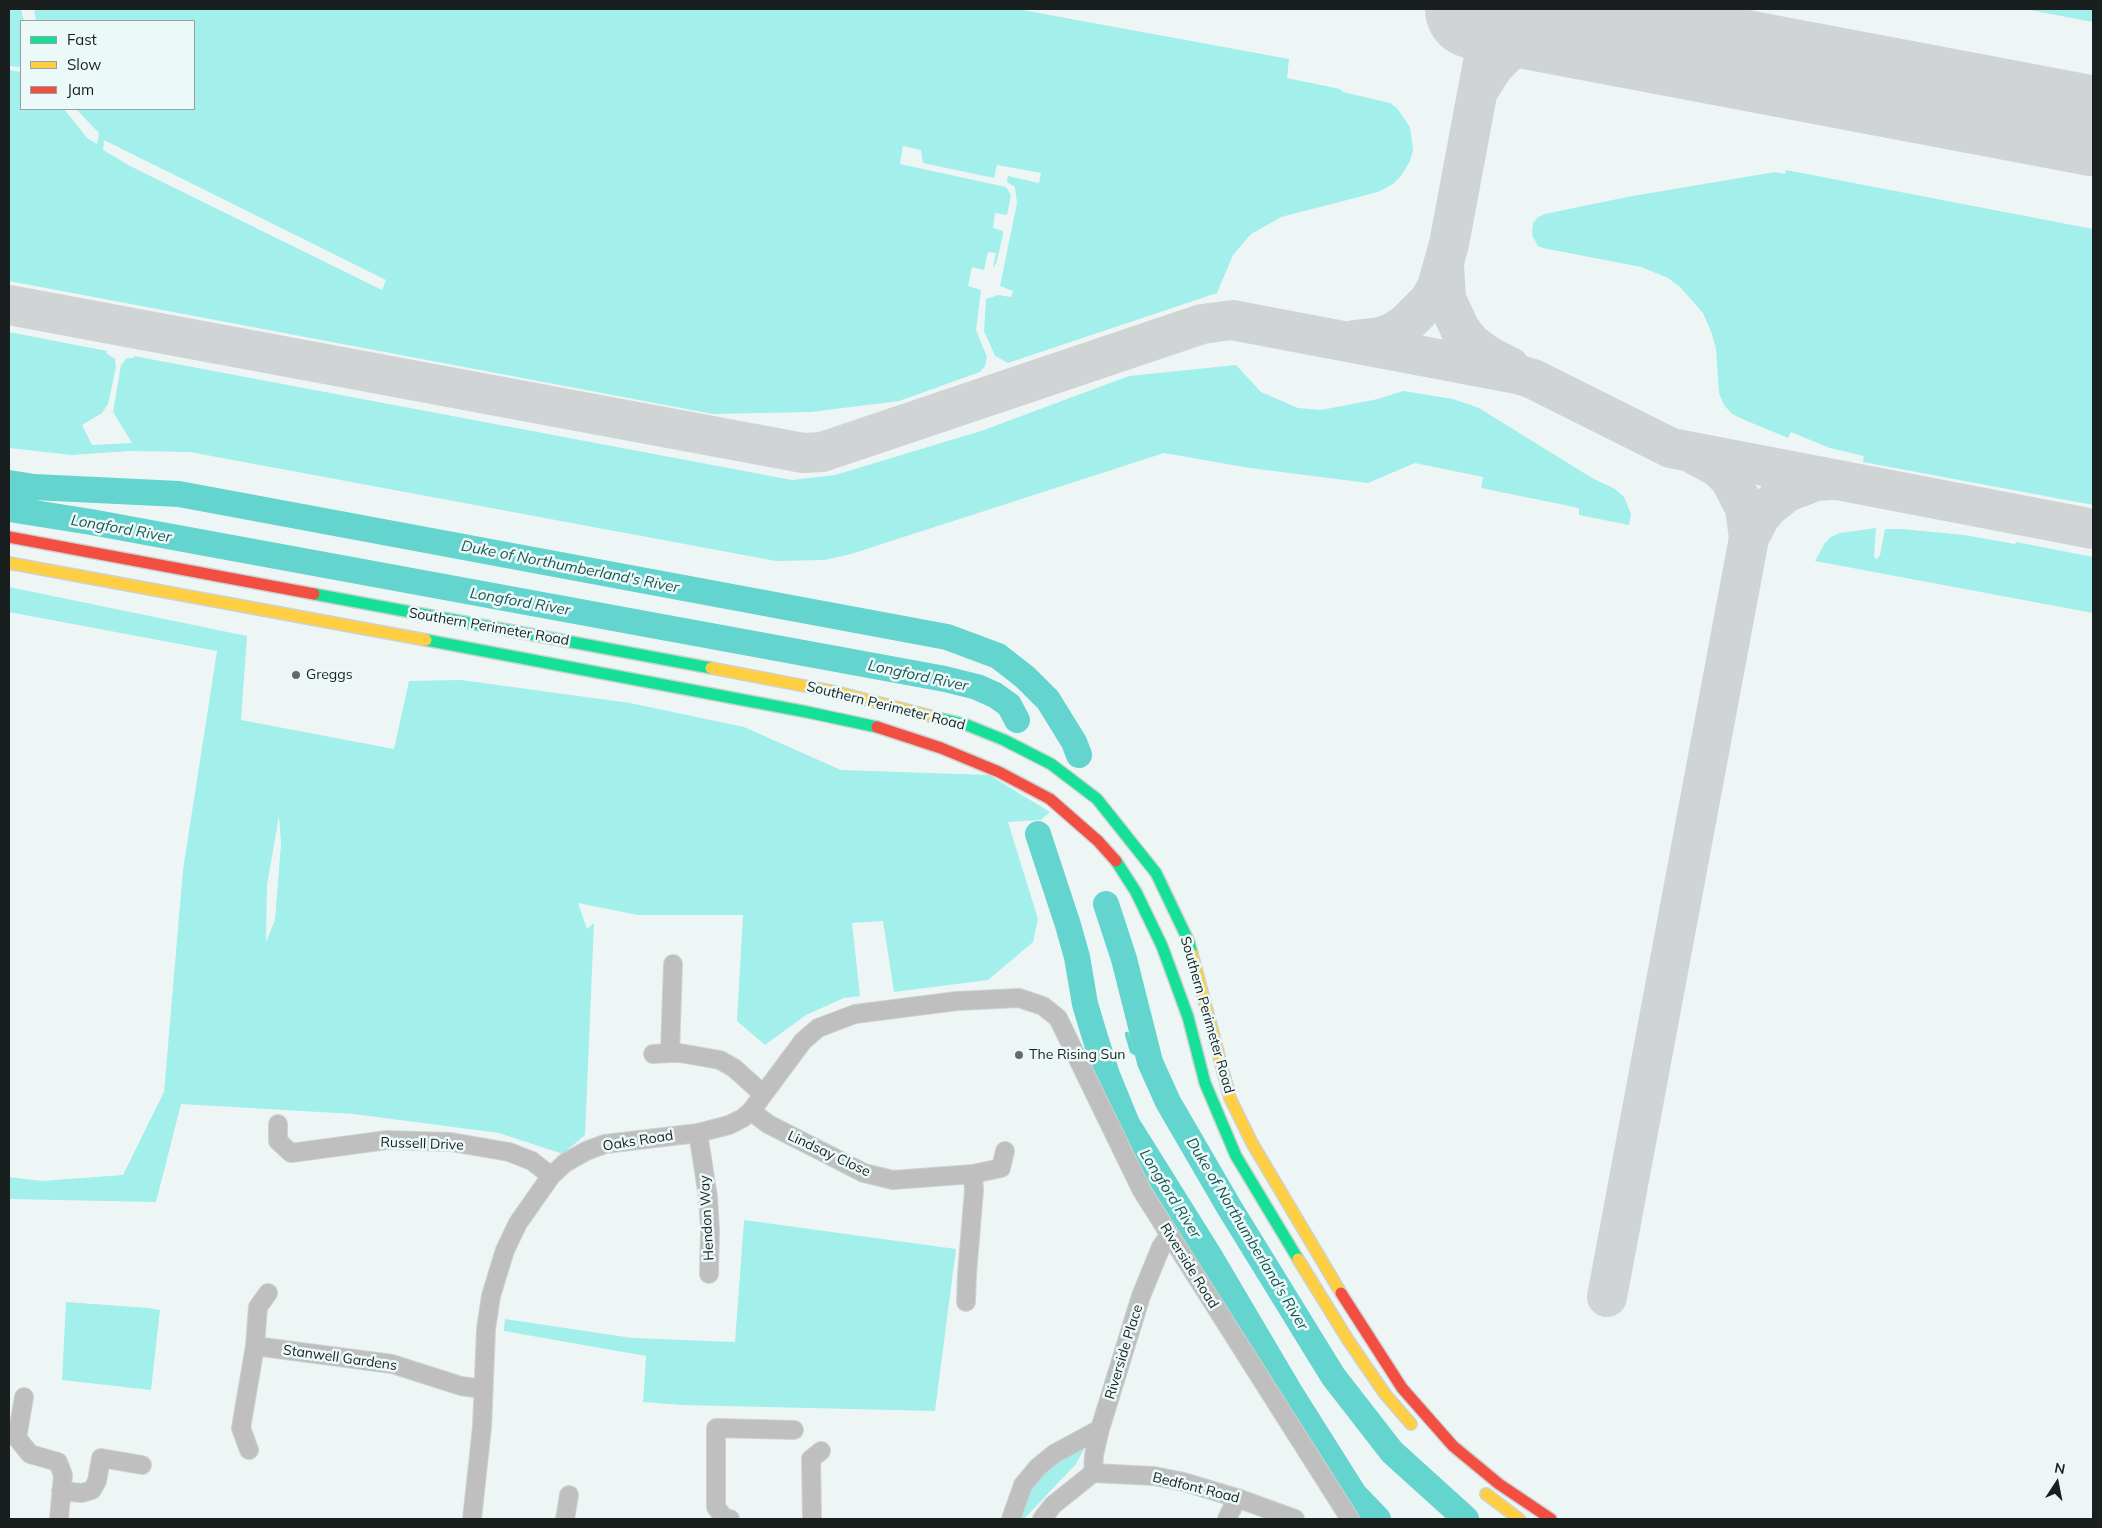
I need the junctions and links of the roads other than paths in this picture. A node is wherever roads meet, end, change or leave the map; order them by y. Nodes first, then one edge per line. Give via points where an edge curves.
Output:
1 (9, 537) edge
2 (9, 563) edge
3 (673, 964) dead end
4 (1042, 1006) joint
5 (763, 1094) junction
6 (750, 1111) junction
7 (278, 1124) dead end
8 (698, 1133) junction
9 (1005, 1151) dead end
10 (973, 1174) junction
11 (551, 1176) junction
12 (1169, 1235) junction
13 (709, 1274) dead end
14 (268, 1293) dead end
15 (966, 1302) dead end
16 (255, 1346) junction
17 (483, 1388) junction
18 (24, 1397) dead end
19 (1100, 1429) junction
20 (794, 1430) dead end
21 (1420, 1434) dead end
22 (248, 1450) dead end
23 (821, 1451) dead end
24 (142, 1465) dead end
25 (1093, 1473) junction
26 (1474, 1484) dead end
27 (61, 1491) junction
28 (569, 1495) dead end
29 (1237, 1498) junction
30 (59, 1519) edge
31 (472, 1519) edge
32 (565, 1519) edge
33 (730, 1519) edge
34 (812, 1519) edge
35 (1011, 1519) edge
36 (1042, 1519) edge
37 (1227, 1519) edge
38 (1295, 1519) edge
39 (1350, 1519) edge
40 (1519, 1519) edge
41 (1551, 1519) edge

1 - 41 street, Southern Perimeter Road via 836,692 967,725 1051,764 1097,799 1156,873 1189,942 1230,1098 1252,1143 1356,1318 1397,1380 1453,1446 1499,1484
2 - 21 street, Southern Perimeter Road via 798,710 889,730 999,772 1050,799 1098,841 1118,863 1136,892 1162,946 1188,1017 1205,1083 1236,1156 1348,1340 1385,1394
3 - 5 street via 661,1054 680,1053 720,1060
4 - 5 street, Oaks Road via 1019,998 957,1000 855,1014 818,1028 802,1041
4 - 12 street, Riverside Road via 1058,1018 1142,1191
5 - 6 street, Oaks Road
6 - 8 street, Oaks Road via 728,1125
6 - 10 street, Lindsay Close via 768,1124 864,1173 893,1180
7 - 11 street, Russell Drive via 278,1141 291,1153 387,1140 450,1142 509,1152 532,1161
8 - 11 street, Oaks Road via 605,1144 564,1163
8 - 13 street, Hendon Way via 708,1198
9 - 10 street, Lindsay Close via 1001,1168
10 - 15 street
11 - 17 street, Oaks Road via 518,1223 502,1258 486,1329
12 - 19 street, Riverside Place via 1141,1296
12 - 39 street, Riverside Road
14 - 16 street via 258,1307
16 - 17 street, Stanwell Gardens via 392,1364 461,1386
16 - 22 street via 242,1428
17 - 31 street, Oaks Road
18 - 27 street via 17,1438 30,1454 58,1462 63,1475
19 - 25 street, Riverside Place
19 - 35 street via 1054,1454 1038,1467 1024,1485
20 - 33 street via 716,1428 716,1507 724,1518
23 - 34 street via 812,1459
24 - 27 street via 101,1458 92,1490 82,1493
25 - 29 street, Bedfont Road via 1154,1476
25 - 36 street
26 - 40 street
27 - 30 street
28 - 32 street
29 - 37 street
29 - 38 street, Bedfont Road

